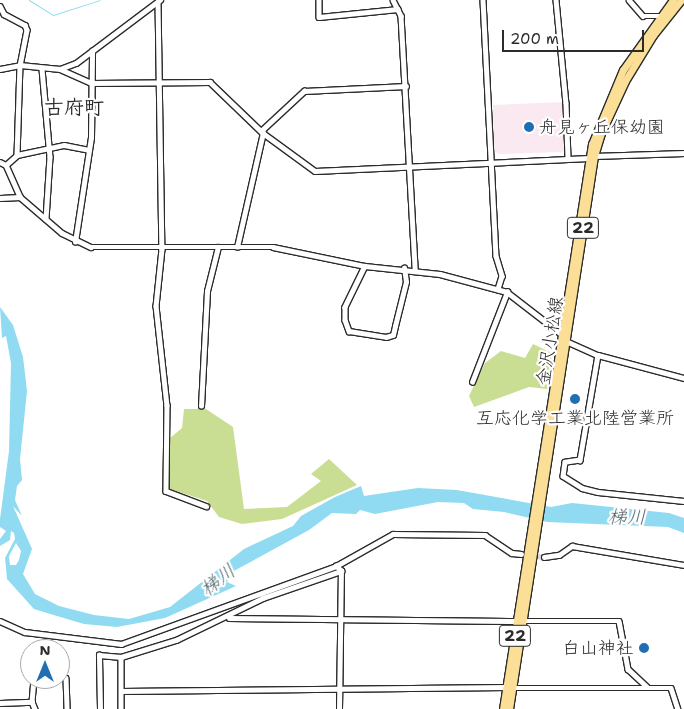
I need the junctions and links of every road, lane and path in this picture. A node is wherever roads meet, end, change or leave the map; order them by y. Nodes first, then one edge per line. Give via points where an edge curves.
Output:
1 (319, 0) edge
2 (393, 0) edge
3 (483, 0) edge
4 (556, 0) edge
5 (629, 0) edge
6 (673, 0) edge
7 (681, 0) edge
8 (159, 1) edge
9 (0, 6) edge
10 (398, 9) junction
11 (660, 16) junction
12 (92, 51) junction
13 (20, 65) junction
14 (0, 69) edge
15 (42, 69) junction
16 (60, 69) junction
17 (91, 83) junction
18 (159, 83) junction
19 (406, 86) junction
20 (262, 132) junction
21 (50, 150) junction
22 (89, 150) junction
23 (684, 153) edge
24 (17, 154) junction
25 (591, 157) junction
26 (568, 158) junction
27 (0, 162) edge
28 (491, 164) junction
29 (6, 165) junction
30 (410, 166) junction
31 (20, 197) junction
32 (0, 198) edge
33 (46, 219) junction
34 (75, 242) junction
35 (218, 247) junction
36 (238, 247) junction
37 (162, 249) junction
38 (365, 266) junction
39 (404, 268) junction
40 (415, 270) junction
41 (498, 290) junction
42 (508, 292) junction
43 (560, 333) junction
44 (566, 340) junction
45 (598, 355) junction
46 (684, 378) edge
47 (472, 382) dead end
48 (201, 406) dead end
49 (542, 477) junction
50 (684, 501) edge
51 (206, 506) dead end
52 (521, 554) dead end
53 (544, 557) tunnel mouth
54 (684, 565) edge
55 (336, 566) junction
56 (341, 571) junction
57 (228, 618) junction
58 (338, 618) junction
59 (520, 620) junction
60 (0, 621) edge
61 (120, 657) junction
62 (510, 687) junction
63 (648, 687) junction
64 (340, 688) junction
65 (33, 689) edge
66 (66, 689) edge
67 (121, 691) junction
68 (32, 702) junction
69 (0, 703) edge
70 (35, 709) edge
71 (67, 709) edge
72 (100, 709) edge
73 (121, 709) edge
74 (339, 709) edge
75 (503, 709) edge
76 (509, 709) edge
77 (678, 709) edge

1 - 10 street via 319,17
2 - 10 street
3 - 28 street
4 - 26 street
5 - 11 street via 643,16
6 - 11 main road, 金沢小松線 / 22
7 - 25 main road, 金沢小松線 / 22 via 653,35 625,81
8 - 12 street
8 - 18 street
9 - 13 street via 4,14 25,25 27,30
10 - 19 street
11 - 25 main road, 金沢小松線 / 22 via 623,70 596,131
12 - 16 street via 76,63
12 - 17 street
13 - 14 street
13 - 15 street
13 - 24 street
15 - 16 street
15 - 21 street
16 - 17 street
17 - 18 street
17 - 22 street
18 - 20 street via 210,82
18 - 37 street
19 - 20 street via 304,91
19 - 30 street
20 - 30 street via 310,169
20 - 36 street
21 - 22 street via 64,145
21 - 24 street
21 - 33 street
22 - 34 street
23 - 25 street
24 - 29 street
25 - 26 street
25 - 43 main road, 金沢小松線 / 22
25 - 44 main road, 金沢小松線 / 22
26 - 28 street
27 - 29 street
28 - 30 street
28 - 41 street via 496,256 502,276
29 - 31 street
30 - 40 street
31 - 32 street
31 - 33 street
33 - 34 street
34 - 37 street via 112,249
35 - 36 street
35 - 37 street
35 - 48 street via 207,290
36 - 38 street via 273,247
37 - 51 street via 156,306 167,405 166,491
38 - 39 street
38 - 39 street via 345,307 345,320 349,331 386,337 393,335 396,326 406,282
39 - 40 street
40 - 41 street
41 - 42 street
42 - 43 street
42 - 47 street
43 - 49 main road, 金沢小松線 / 22
44 - 45 street
44 - 49 main road, 金沢小松線 / 22
45 - 46 street
45 - 50 street via 580,460 565,462 562,476 582,488 598,492
49 - 59 main road, 金沢小松線 / 22
52 - 55 street via 512,553 485,535 393,534
53 - 54 street via 559,555 572,546
55 - 56 street
55 - 60 street via 121,644 25,632
56 - 57 street via 263,598
56 - 58 street
57 - 58 street
57 - 61 street via 176,640
58 - 59 street
58 - 64 street
59 - 62 main road, 金沢小松線 / 22
59 - 63 street via 619,621 628,669
61 - 67 street
61 - 72 street via 99,655
62 - 63 street
62 - 64 street
62 - 75 main road, 金沢小松線 / 22
62 - 76 main road, 金沢小松線 / 22
63 - 77 street via 671,688
64 - 67 street
64 - 74 street
65 - 68 street
66 - 71 street
67 - 73 street
68 - 69 street
68 - 70 street

